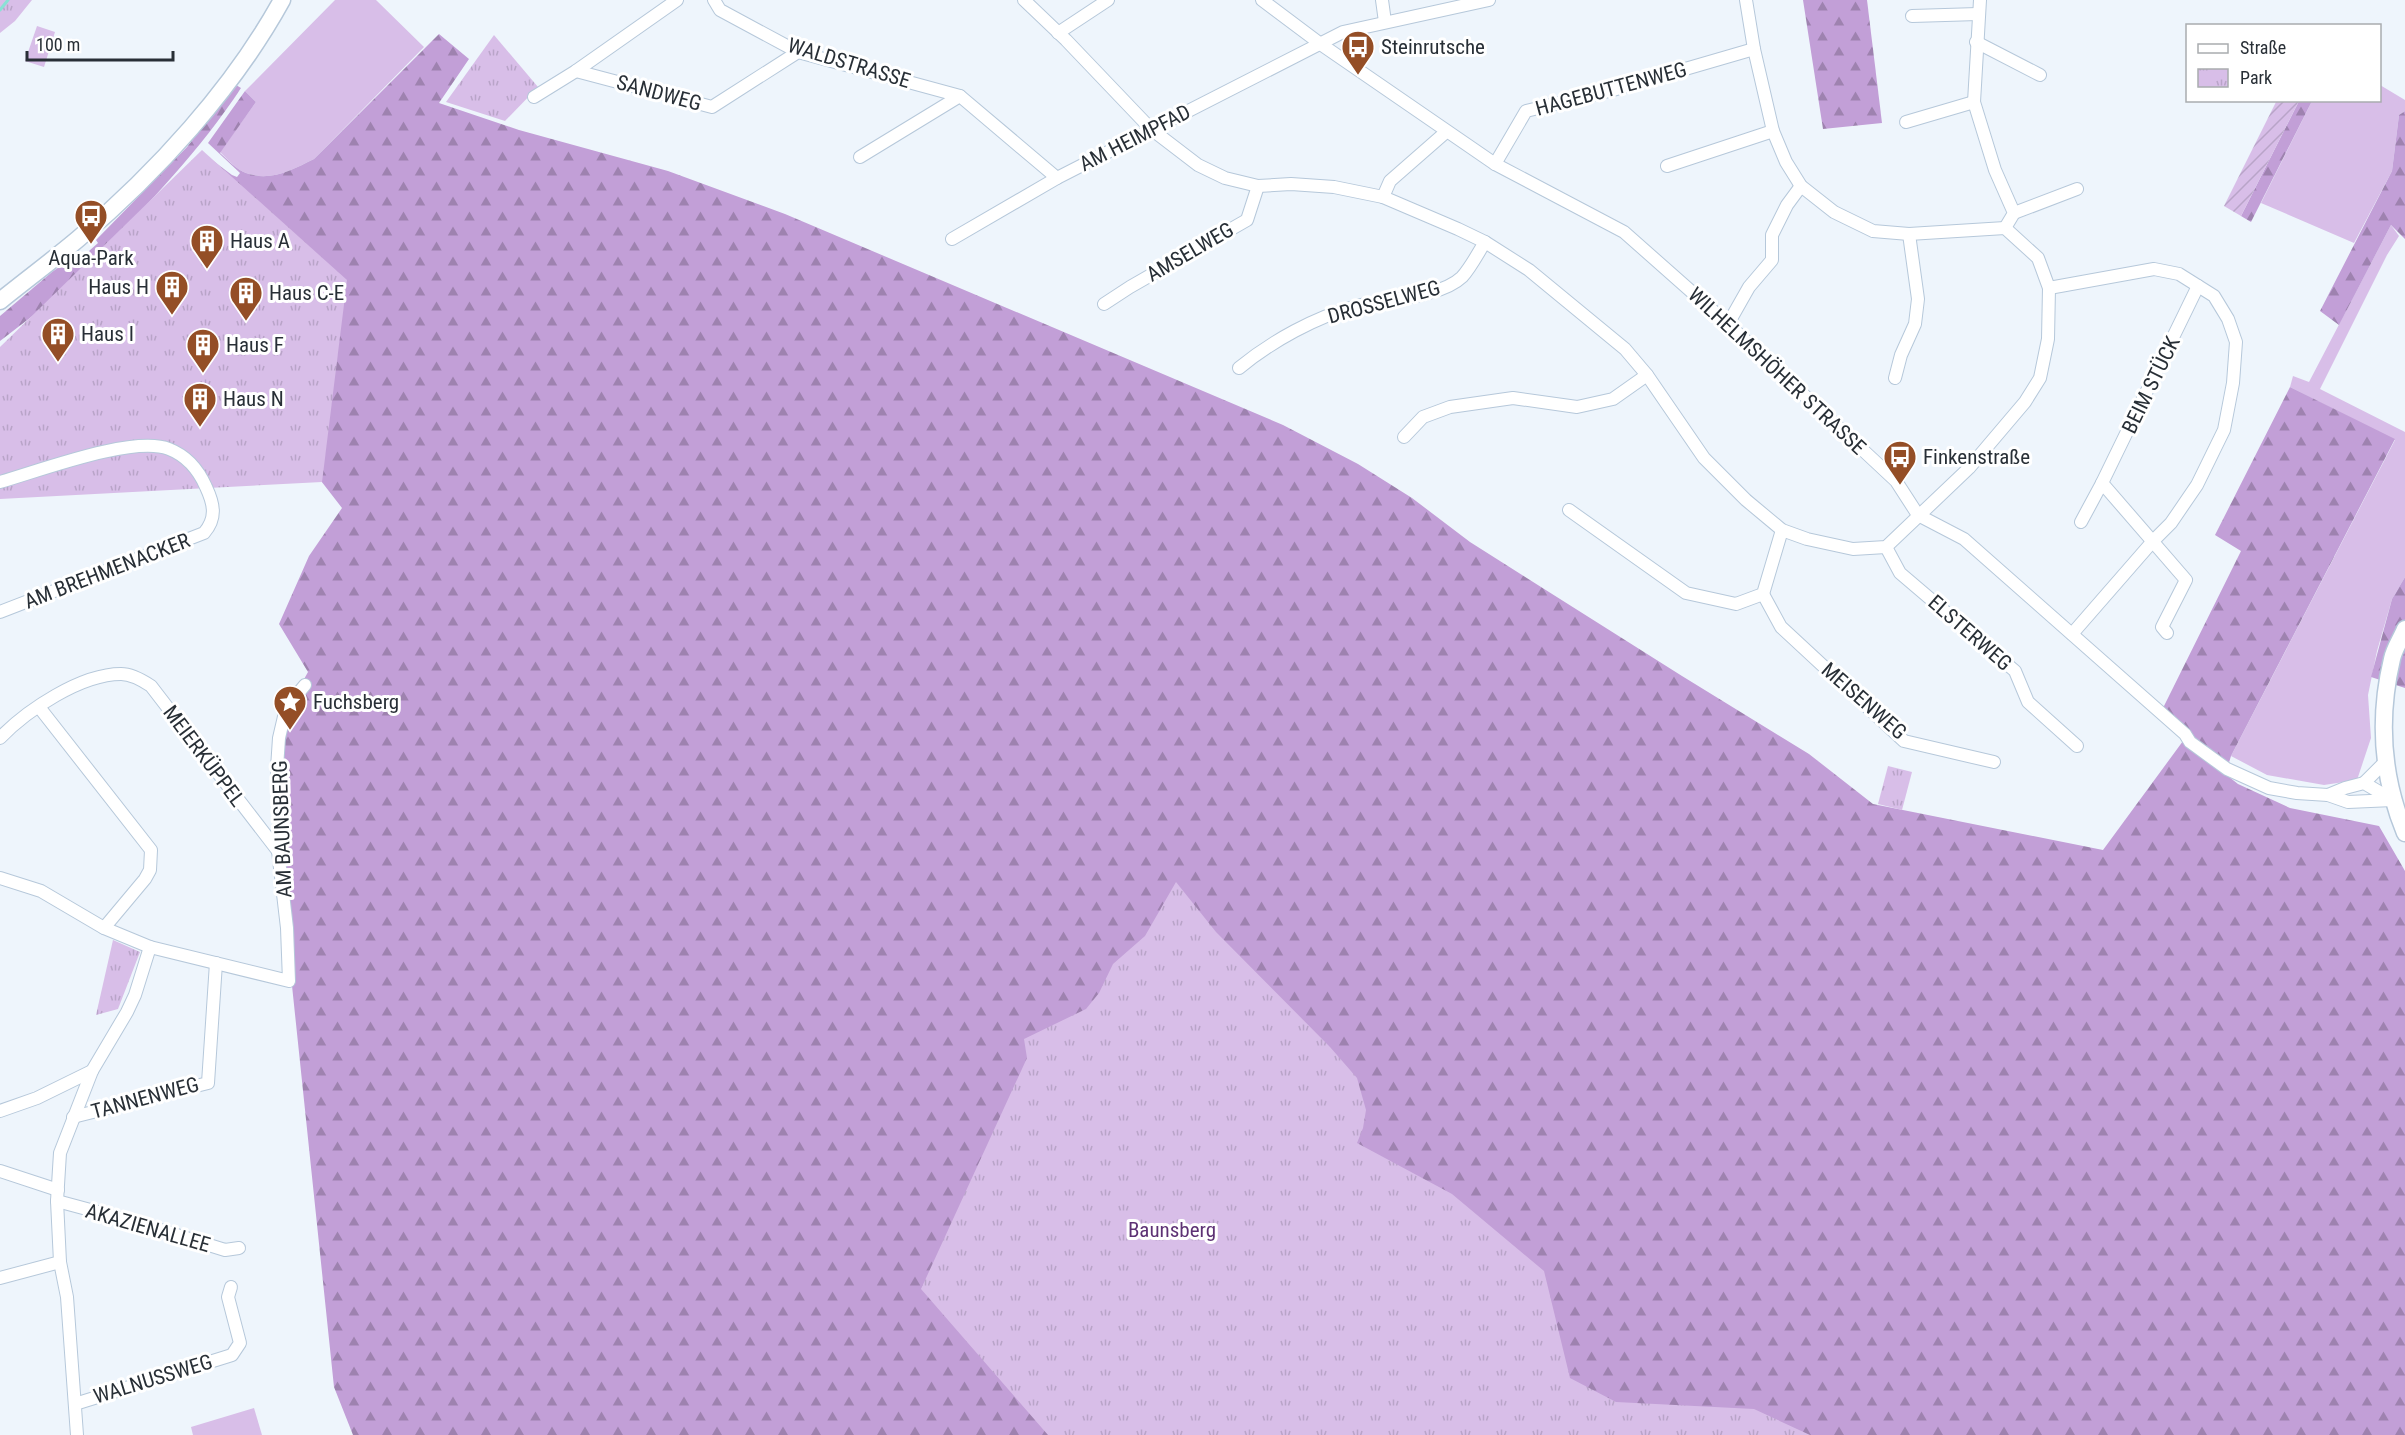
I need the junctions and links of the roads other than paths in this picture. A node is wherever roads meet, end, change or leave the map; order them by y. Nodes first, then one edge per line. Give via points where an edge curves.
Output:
1 (282, 0) edge
2 (677, 0) edge
3 (714, 0) edge
4 (1024, 0) edge
5 (1108, 0) edge
6 (1262, 0) edge
7 (1382, 0) edge
8 (1489, 0) edge
9 (1746, 0) edge
10 (1980, 0) edge
11 (1978, 14) junction
12 (1912, 16) dead end
13 (1385, 21) junction
14 (1058, 33) junction
15 (1976, 42) junction
16 (1322, 45) junction
17 (1754, 49) junction
18 (798, 52) junction
19 (576, 71) junction
20 (2040, 75) dead end
21 (960, 96) junction
22 (534, 98) dead end
23 (1974, 102) junction
24 (1906, 122) dead end
25 (1151, 129) junction
26 (1773, 131) junction
27 (1446, 132) junction
28 (860, 157) dead end
29 (1495, 164) junction
30 (1667, 166) dead end
31 (1057, 178) junction
32 (1258, 186) junction
33 (1801, 186) junction
34 (2077, 189) dead end
35 (1383, 197) junction
36 (2014, 213) junction
37 (2005, 228) junction
38 (1909, 234) junction
39 (952, 239) dead end
40 (1485, 242) junction
41 (2198, 286) junction
42 (2049, 288) junction
43 (0, 302) edge
44 (1104, 304) dead end
45 (1728, 324) junction
46 (1239, 368) dead end
47 (1647, 375) junction
48 (1895, 378) dead end
49 (1404, 437) dead end
50 (0, 482) edge
51 (2102, 483) junction
52 (1569, 510) dead end
53 (1918, 515) junction
54 (2081, 522) dead end
55 (1782, 530) junction
56 (2152, 541) junction
57 (1886, 547) junction
58 (1763, 594) junction
59 (0, 612) edge
60 (2405, 629) edge
61 (2072, 633) junction
62 (2167, 633) dead end
63 (305, 685) dead end
64 (39, 707) junction
65 (0, 738) edge
66 (2077, 746) dead end
67 (1994, 762) dead end
68 (2385, 762) junction
69 (2364, 783) junction
70 (2328, 795) junction
71 (2393, 800) junction
72 (2405, 833) edge
73 (278, 851) junction
74 (0, 878) edge
75 (104, 928) junction
76 (150, 947) junction
77 (216, 963) junction
78 (93, 1071) junction
79 (0, 1111) edge
80 (73, 1117) junction
81 (0, 1171) edge
82 (58, 1196) junction
83 (239, 1248) dead end
84 (60, 1262) junction
85 (0, 1278) edge
86 (231, 1287) dead end
87 (75, 1404) junction
88 (77, 1435) edge

1 - 43 main road via 265,30 185,134 100,220
2 - 19 street
3 - 18 street, WALDSTRASSE via 720,10
4 - 14 street
5 - 14 street
6 - 16 street, WILHELMSHÖHER STRASSE
7 - 13 street
8 - 13 street
9 - 17 street
10 - 11 street
11 - 12 street
11 - 15 street
13 - 16 street via 1343,32
14 - 25 street
15 - 20 street
15 - 23 street
16 - 25 street, AM HEIMPFAD
16 - 27 street, WILHELMSHÖHER STRASSE
17 - 26 street
17 - 29 street, HAGEBUTTENWEG via 1526,111
18 - 19 street, SANDWEG via 712,107
18 - 21 street, WALDSTRASSE
19 - 22 street
21 - 28 street, WALDSTRASSE
21 - 31 street, WALDSTRASSE
23 - 24 street
23 - 36 street via 1995,170
25 - 31 street, AM HEIMPFAD
25 - 32 street via 1198,165 1225,178
26 - 30 street
26 - 33 street
27 - 29 street, WILHELMSHÖHER STRASSE
27 - 35 street via 1390,181
29 - 45 street, WILHELMSHÖHER STRASSE via 1624,232
31 - 39 street, AM HEIMPFAD
32 - 35 street via 1334,187
32 - 44 street, AMSELWEG via 1246,220
33 - 38 street via 1834,212 1873,231
33 - 45 street via 1773,235 1772,260 1749,287
34 - 36 street
35 - 40 street
36 - 37 street
37 - 38 street
37 - 42 street via 2038,258
38 - 48 street via 1918,299 1915,324
40 - 46 street, DROSSELWEG via 1462,277 1441,289 1355,306 1316,321 1262,350
40 - 47 street via 1529,270 1625,349
41 - 42 street via 2179,274 2154,269
41 - 51 street, BEIM STÜCK
41 - 56 street via 2214,296 2228,319 2236,342 2234,383 2224,430 2196,485 2171,523
42 - 53 street via 2049,339 2040,378 2025,402 1969,468
45 - 53 street, WILHELMSHÖHER STRASSE via 1896,481
47 - 49 street via 1612,399 1577,407 1513,398 1450,407 1423,417
47 - 55 street via 1704,459
50 - 59 street, AM BREHMENACKER via 133,446 167,448 194,466 214,512 204,533
51 - 54 street, BEIM STÜCK
51 - 56 street
52 - 58 street via 1686,593 1736,604
53 - 57 street
53 - 61 street, WILHELMSHÖHER STRASSE via 1964,539
55 - 57 street via 1853,549
55 - 58 street
56 - 61 street
56 - 62 street via 2186,580 2162,627
57 - 66 street, ELSTERWEG via 1900,573 2014,671 2028,702
58 - 67 street, MEISENWEG via 1781,627 1904,741
60 - 68 main road via 2390,668 2383,720
61 - 70 street, WILHELMSHÖHER STRASSE via 2190,742 2227,768 2269,788
63 - 73 street, AM BAUNSBERG via 286,708 279,738 282,838
64 - 65 street
64 - 73 street, MEIERKÜPPEL via 101,676 132,676 151,686
64 - 75 street via 151,850 150,870 145,879
68 - 69 street, WILHELMSHÖHER STRASSE
68 - 71 main road
69 - 70 street, WILHELMSHÖHER STRASSE
69 - 71 street
70 - 71 street, WILHELMSHÖHER STRASSE via 2348,802
71 - 72 main road
73 - 77 street, AM BAUNSBERG via 289,981
74 - 75 street via 41,891
75 - 76 street
76 - 77 street
76 - 78 street, AKAZIENALLEE via 131,1004
77 - 80 street, TANNENWEG via 208,1083
78 - 79 street
78 - 80 street, AKAZIENALLEE
80 - 82 street, AKAZIENALLEE via 60,1153
81 - 82 street, AKAZIENALLEE
82 - 83 street, AKAZIENALLEE via 225,1250
82 - 84 street, AKAZIENALLEE
84 - 85 street
84 - 87 street, AKAZIENALLEE
86 - 87 street, WALNUSSWEG via 228,1297 240,1343 232,1355
87 - 88 street, AKAZIENALLEE

